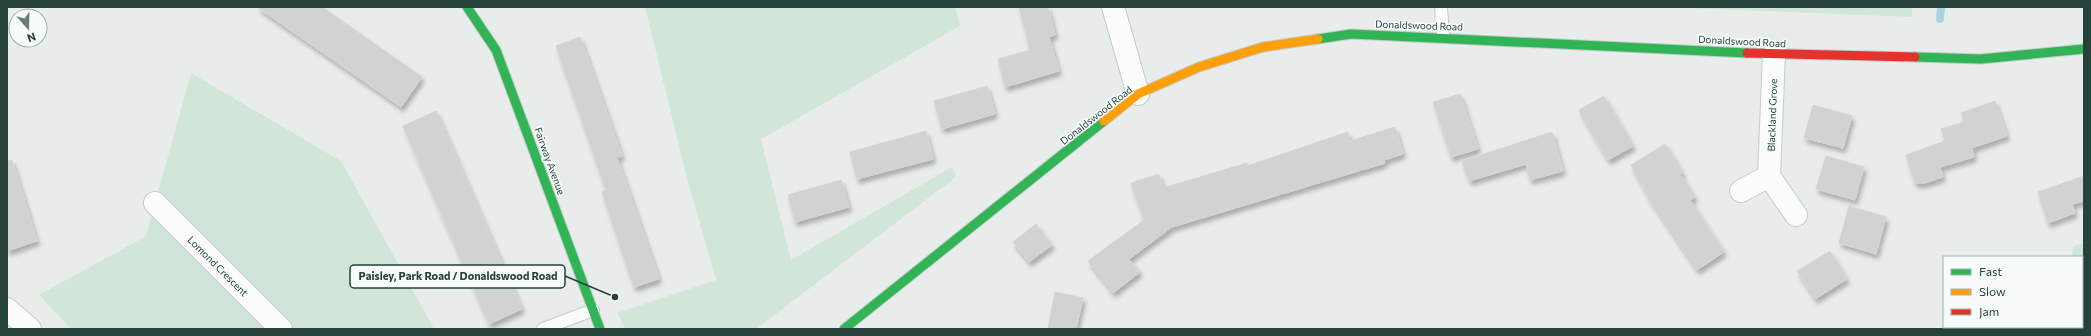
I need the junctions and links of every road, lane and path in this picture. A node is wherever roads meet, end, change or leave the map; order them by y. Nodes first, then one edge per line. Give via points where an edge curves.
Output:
1 (467, 7) edge
2 (1113, 7) edge
3 (1441, 7) edge
4 (1443, 37) junction
5 (2084, 49) edge
6 (1774, 54) junction
7 (1138, 94) junction
8 (1769, 176) junction
9 (1741, 191) dead end
10 (155, 203) dead end
11 (1796, 215) dead end
12 (7, 309) edge
13 (593, 310) junction
14 (30, 329) edge
15 (281, 329) edge
16 (542, 329) edge
17 (600, 329) edge
18 (844, 329) edge

1 - 13 street, Fairway Avenue via 496,50
2 - 7 street
3 - 4 lane
4 - 6 street, Donaldswood Road
4 - 7 street, Donaldswood Road via 1351,34 1263,47 1199,67
5 - 6 street, Donaldswood Road via 1982,59
6 - 8 street, Blackland Grove
7 - 18 street, Donaldswood Road
8 - 9 street
8 - 11 street
10 - 15 street, Lomond Crescent
12 - 14 street
13 - 16 lane
13 - 17 street, Fairway Avenue

